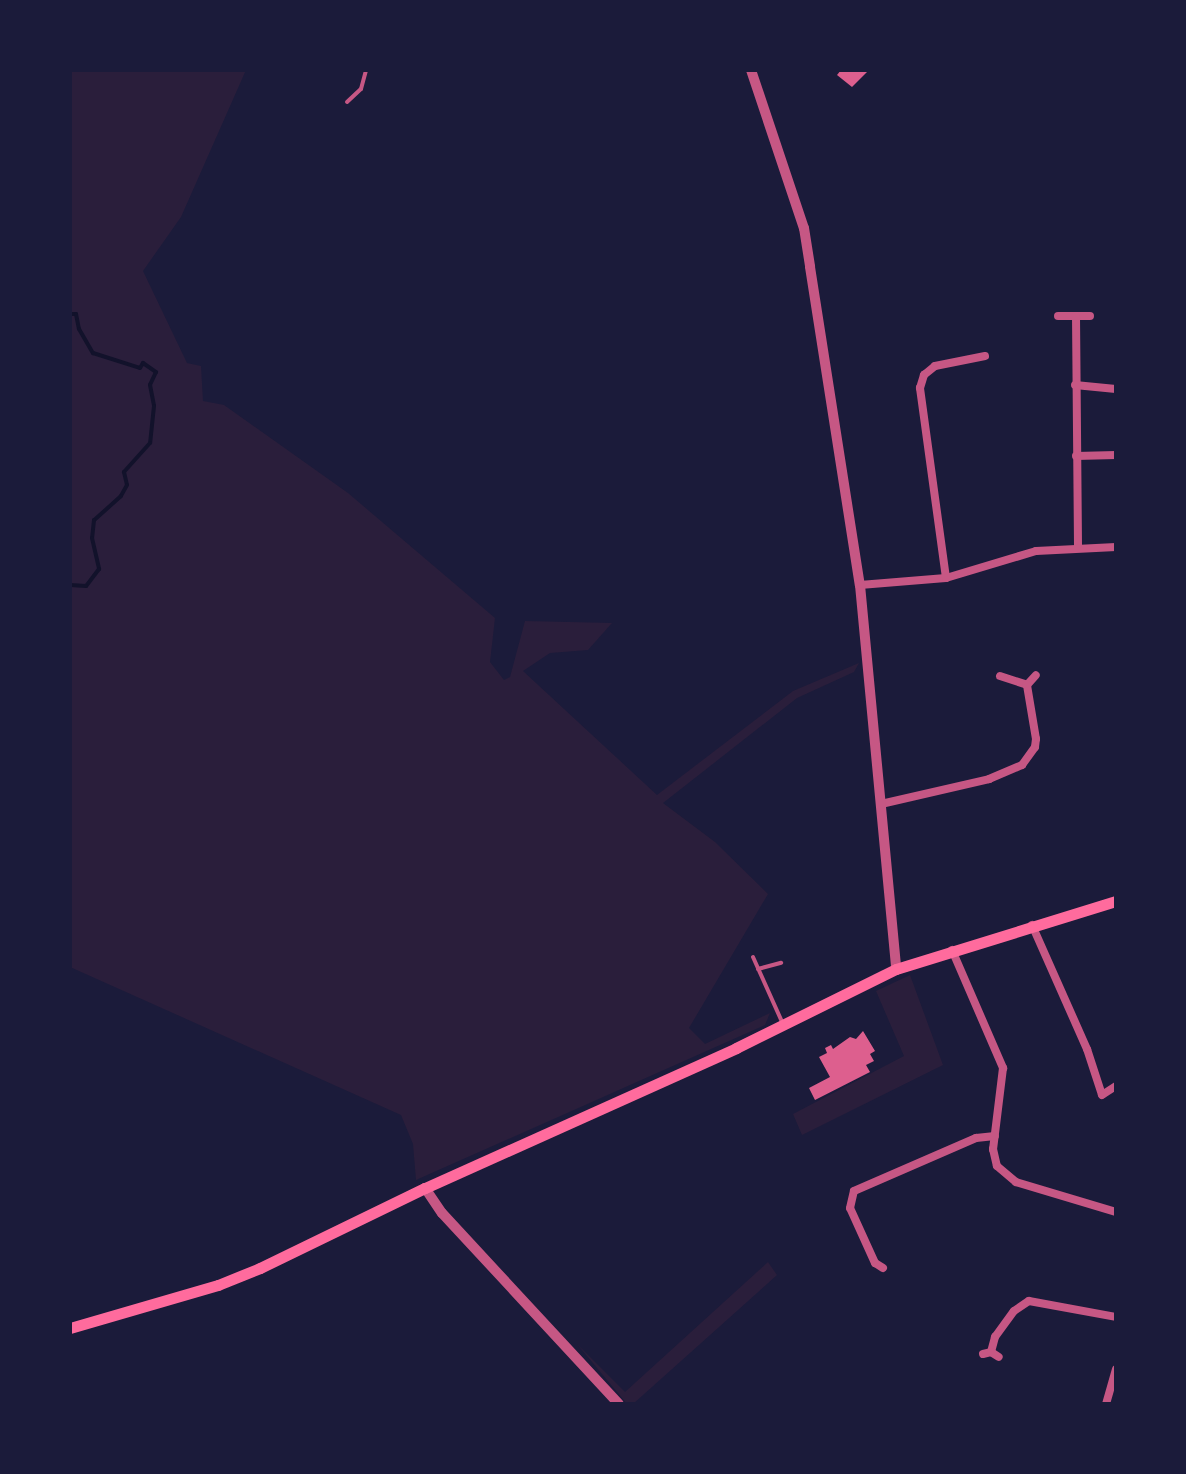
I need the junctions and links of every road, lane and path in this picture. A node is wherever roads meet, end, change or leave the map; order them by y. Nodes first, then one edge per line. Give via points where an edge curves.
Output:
1 (366, 70) edge
2 (751, 70) edge
3 (347, 102) dead end
4 (1058, 316) dead end
5 (1076, 316) junction
6 (1090, 316) dead end
7 (969, 347) dead end
8 (985, 356) dead end
9 (971, 359) junction
10 (1075, 385) junction
11 (1116, 389) edge
12 (1116, 455) edge
13 (1076, 456) junction
14 (1078, 547) junction
15 (1116, 547) edge
16 (946, 578) junction
17 (860, 585) junction
18 (1036, 675) dead end
19 (1000, 676) dead end
20 (1027, 685) junction
21 (1032, 752) junction
22 (1044, 756) dead end
23 (881, 804) junction
24 (1116, 901) edge
25 (1032, 924) junction
26 (952, 950) junction
27 (753, 957) dead end
28 (781, 963) dead end
29 (758, 969) junction
30 (896, 969) junction
31 (783, 1025) junction
32 (1116, 1086) edge
33 (995, 1136) junction
34 (425, 1188) junction
35 (1116, 1212) edge
36 (883, 1268) dead end
37 (1116, 1317) edge
38 (70, 1328) edge
39 (991, 1354) dead end
40 (1116, 1369) edge
41 (619, 1404) edge
42 (1106, 1404) edge

1 - 3 lane via 361,89
2 - 17 street via 804,228
4 - 5 street
5 - 6 street
5 - 10 street
7 - 9 street
8 - 9 street
9 - 16 street via 935,366 924,375 920,388
10 - 11 street
10 - 13 street
12 - 13 street
13 - 14 street
14 - 15 street
14 - 16 street via 1023,554
16 - 17 street
17 - 23 street
18 - 20 street
19 - 20 street
20 - 21 street via 1036,739
21 - 22 street
21 - 23 street via 1022,765 989,779
23 - 30 street
24 - 25 main road
25 - 26 main road
25 - 32 street via 1102,1095
26 - 30 main road
26 - 33 street via 1001,1062
27 - 29 lane
28 - 29 lane
29 - 31 lane
30 - 31 main road
31 - 34 main road
33 - 35 street via 994,1157 1009,1178
33 - 36 street via 976,1138 854,1191 850,1208 875,1263
34 - 38 main road via 218,1285
34 - 41 street via 442,1213
37 - 39 street via 1029,1301 1007,1320
40 - 42 street

